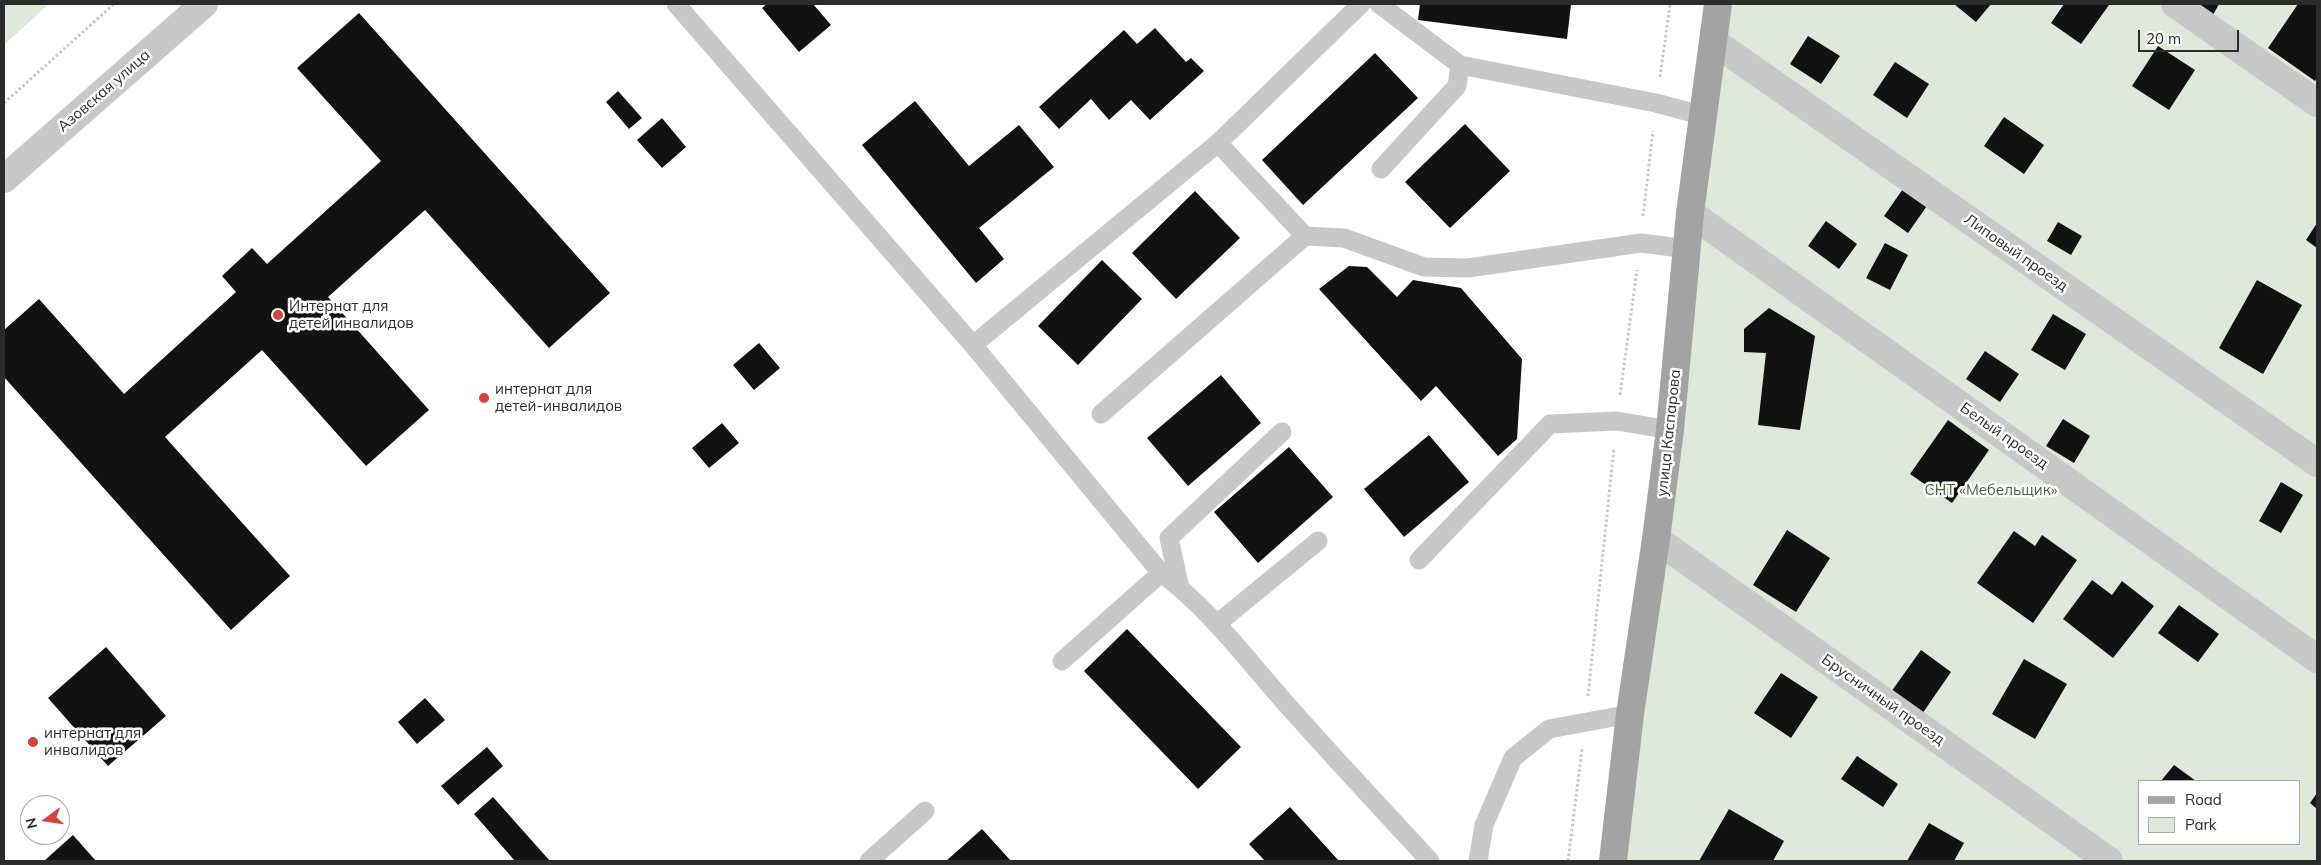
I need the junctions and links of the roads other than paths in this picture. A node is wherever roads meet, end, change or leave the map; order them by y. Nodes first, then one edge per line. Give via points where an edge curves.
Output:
1 (204, 4) edge
2 (676, 4) edge
3 (1361, 4) edge
4 (1379, 4) edge
5 (1718, 4) edge
6 (2175, 4) edge
7 (1714, 42) junction
8 (1460, 65) junction
9 (2317, 103) edge
10 (1704, 116) junction
11 (1218, 143) junction
12 (1381, 169) dead end
13 (4, 179) edge
14 (1690, 213) junction
15 (1305, 236) junction
16 (1688, 248) junction
17 (972, 346) junction
18 (1101, 414) dead end
19 (1670, 430) junction
20 (1282, 432) dead end
21 (2317, 463) edge
22 (1656, 539) junction
23 (1318, 541) dead end
24 (1419, 560) dead end
25 (1161, 573) junction
26 (1180, 588) junction
27 (1218, 623) junction
28 (2317, 659) edge
29 (1062, 661) dead end
30 (1630, 714) junction
31 (925, 811) dead end
32 (869, 861) edge
33 (1430, 861) edge
34 (1478, 861) edge
35 (1613, 861) edge
36 (2109, 861) edge

1 - 13 street, Азовская улица
2 - 17 lane
3 - 11 lane
4 - 8 lane
5 - 7 main road, улица Каспарова
6 - 9 street
7 - 10 main road, улица Каспарова
7 - 21 street, Липовый проезд
8 - 10 lane via 1656,103
8 - 12 lane via 1457,86
10 - 14 main road, улица Каспарова
11 - 15 lane
11 - 17 lane
14 - 16 main road, улица Каспарова
14 - 28 street, Белый проезд
15 - 16 lane via 1344,238 1424,267 1468,268 1640,243
15 - 18 lane
16 - 19 main road, улица Каспарова
17 - 25 lane
19 - 22 main road, улица Каспарова
19 - 24 lane via 1617,421 1550,424
20 - 26 lane via 1169,538
22 - 30 main road, улица Каспарова
22 - 36 street, Брусничный проезд
23 - 27 lane
25 - 26 lane
25 - 29 lane
26 - 27 lane
27 - 33 lane via 1289,707
30 - 34 lane via 1549,729 1513,758 1484,825
30 - 35 main road, улица Каспарова
31 - 32 lane

